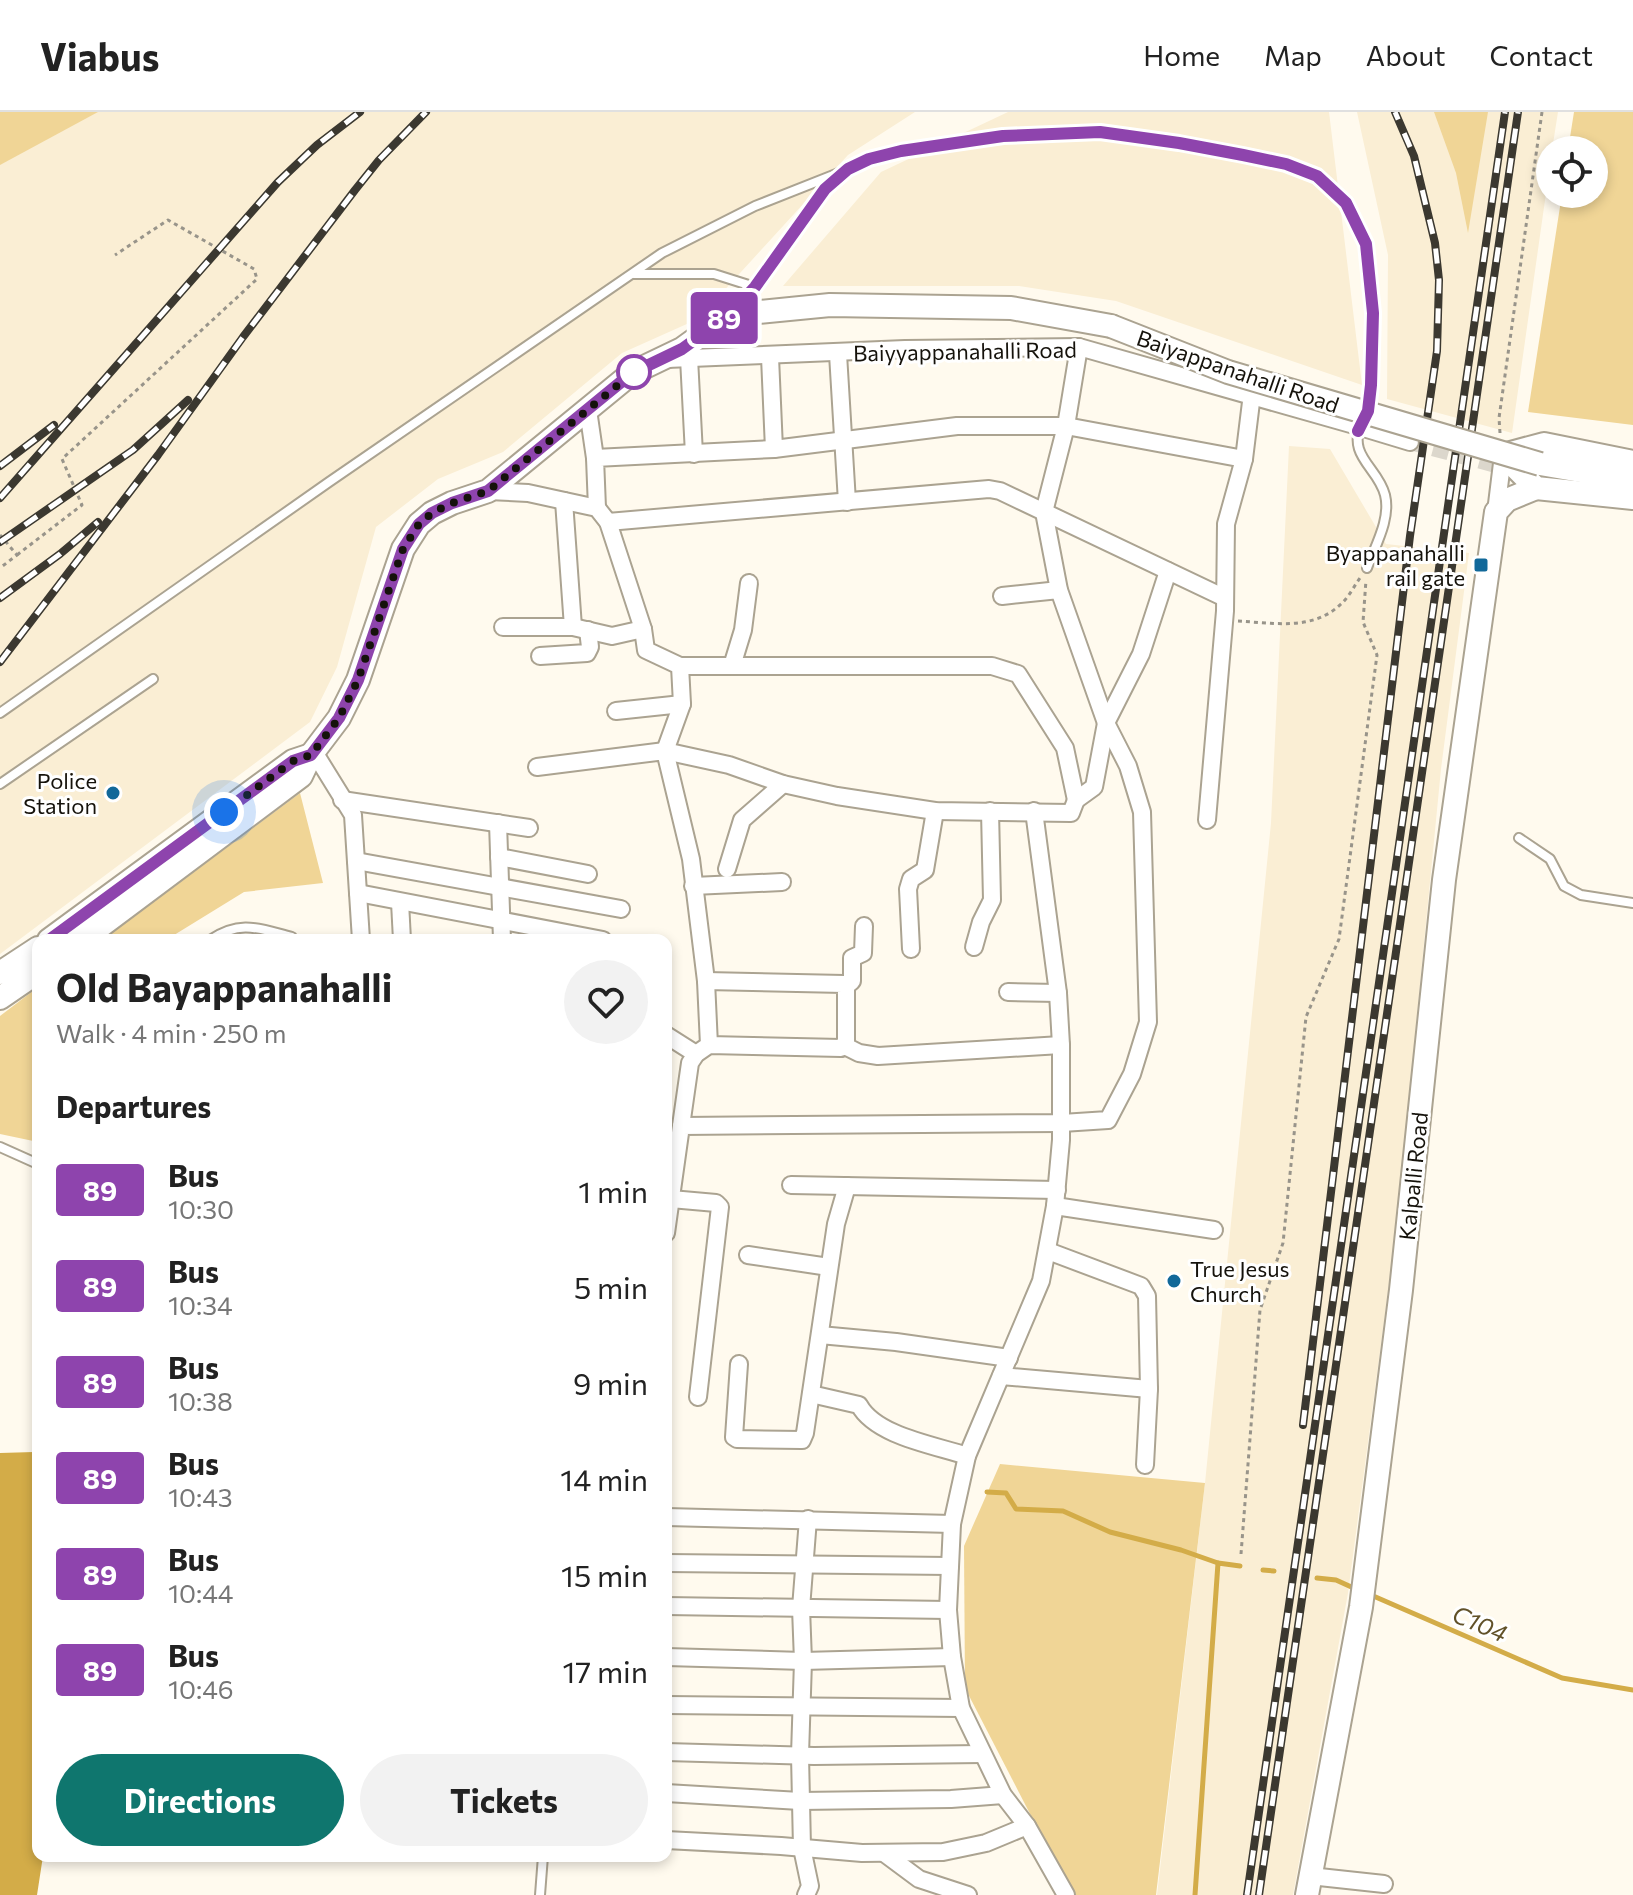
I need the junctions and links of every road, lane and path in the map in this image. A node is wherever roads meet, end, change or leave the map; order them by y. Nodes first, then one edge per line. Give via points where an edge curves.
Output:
1 (1542, 112) edge
2 (848, 169) junction
3 (115, 255) dead end
4 (633, 274) junction
5 (755, 287) junction
6 (729, 315) junction
7 (1079, 347) junction
8 (838, 354) junction
9 (770, 357) junction
10 (689, 358) junction
11 (662, 359) junction
12 (1252, 394) junction
13 (588, 410) junction
14 (1066, 426) junction
15 (1359, 428) junction
16 (844, 441) junction
17 (1410, 442) tunnel mouth
18 (774, 449) junction
19 (694, 454) junction
20 (595, 458) junction
21 (1244, 459) junction
22 (1633, 462) edge
23 (1509, 464) junction
24 (1633, 480) edge
25 (1536, 488) junction
26 (488, 491) junction
27 (1633, 498) edge
28 (564, 501) junction
29 (847, 502) junction
30 (597, 508) junction
31 (1044, 512) junction
32 (1496, 512) junction
33 (608, 522) junction
34 (0, 535) edge
35 (17, 555) junction
36 (0, 568) edge
37 (1367, 568) junction
38 (1168, 571) junction
39 (749, 583) dead end
40 (1059, 590) junction
41 (1002, 596) dead end
42 (1225, 598) junction
43 (1224, 621) junction
44 (503, 627) dead end
45 (581, 629) junction
46 (643, 629) junction
47 (540, 656) dead end
48 (680, 666) junction
49 (732, 666) junction
50 (153, 679) dead end
51 (682, 704) junction
52 (616, 711) dead end
53 (0, 713) edge
54 (1106, 723) junction
55 (665, 751) junction
56 (312, 754) junction
57 (537, 767) dead end
58 (0, 784) edge
59 (783, 784) junction
60 (342, 800) junction
61 (1076, 800) junction
62 (935, 811) junction
63 (990, 811) junction
64 (1034, 811) junction
65 (1207, 820) dead end
66 (498, 823) junction
67 (529, 828) dead end
68 (1519, 838) dead end
69 (499, 857) junction
70 (356, 861) junction
71 (727, 869) dead end
72 (588, 874) dead end
73 (782, 882) dead end
74 (693, 886) junction
75 (500, 888) junction
76 (358, 893) junction
77 (400, 902) junction
78 (1633, 903) edge
79 (621, 909) dead end
80 (502, 921) junction
81 (864, 926) dead end
82 (534, 933) edge
83 (57, 934) edge
84 (90, 934) edge
85 (219, 934) edge
86 (281, 934) edge
87 (361, 934) edge
88 (402, 934) edge
89 (502, 934) edge
90 (974, 947) dead end
91 (911, 949) dead end
92 (22, 971) edge
93 (706, 981) junction
94 (846, 986) junction
95 (1008, 992) dead end
96 (1058, 993) junction
97 (0, 998) edge
98 (672, 1037) edge
99 (1061, 1045) junction
100 (845, 1046) junction
101 (703, 1050) junction
102 (1062, 1123) junction
103 (681, 1126) junction
104 (0, 1147) edge
105 (32, 1161) edge
106 (672, 1167) edge
107 (791, 1185) dead end
108 (847, 1186) junction
109 (1056, 1198) junction
110 (672, 1199) edge
111 (1214, 1230) dead end
112 (1048, 1251) junction
113 (748, 1255) dead end
114 (829, 1267) junction
115 (820, 1335) junction
116 (1009, 1358) junction
117 (739, 1364) dead end
118 (1001, 1376) junction
119 (1149, 1389) junction
120 (811, 1394) junction
121 (698, 1397) dead end
122 (967, 1456) junction
123 (1145, 1465) dead end
124 (672, 1517) edge
125 (808, 1519) junction
126 (952, 1524) junction
127 (1241, 1554) dead end
128 (672, 1563) edge
129 (804, 1564) junction
130 (950, 1566) junction
131 (672, 1606) edge
132 (801, 1608) junction
133 (948, 1610) junction
134 (672, 1657) edge
135 (952, 1657) junction
136 (803, 1661) junction
137 (672, 1705) edge
138 (801, 1708) junction
139 (961, 1708) junction
140 (672, 1752) edge
141 (982, 1754) junction
142 (800, 1755) junction
143 (672, 1793) edge
144 (1003, 1795) junction
145 (800, 1801) junction
146 (1027, 1826) junction
147 (672, 1840) edge
148 (802, 1848) junction
149 (884, 1853) junction
150 (543, 1862) edge
151 (1384, 1884) dead end
152 (1308, 1885) edge
153 (540, 1895) edge
154 (806, 1895) edge
155 (968, 1895) edge
156 (1066, 1895) edge

1 - 23 path via 1499,418
2 - 4 lane via 722,221
2 - 5 lane, Baiyappanahalli Road via 825,189
2 - 15 lane, Baiyappanahalli Road via 901,151 1003,136 1100,132 1272,161 1317,176 1346,203 1366,244 1373,313 1371,385 1368,411
3 - 35 path via 168,220 254,269 257,279 62,459 82,505
4 - 5 lane via 714,274
4 - 53 lane
5 - 6 lane, Baiyappanahalli Road
6 - 11 street, Baiyappanahalli Road
6 - 24 street, Baiyappanahalli Road, bridge via 830,305 1011,308 1111,326 1228,372 1351,410 1540,464
7 - 8 street, Baiyyappanahalli Road
7 - 12 street, Baiyyappanahalli Road
7 - 14 street
8 - 9 street, Baiyyappanahalli Road
8 - 16 street
9 - 10 street, Baiyyappanahalli Road
9 - 18 street
10 - 11 street, Baiyyappanahalli Road
10 - 19 street
11 - 13 street, Baiyappanahalli Road via 632,373
12 - 15 street, Baiyyappanahalli Road
12 - 21 street
13 - 20 street
13 - 26 street, Baiyappanahalli Road
14 - 16 street via 957,426
14 - 21 street
14 - 31 street
15 - 17 street, Baiyyappanahalli Road
15 - 37 lane via 1357,448 1385,494 1385,519
16 - 18 street
16 - 29 street
18 - 19 street
19 - 20 street
20 - 30 street
21 - 42 street via 1226,524
22 - 23 street via 1544,444
23 - 25 street
23 - 32 street, Kalpalli Road
25 - 27 street
25 - 32 street via 1507,500
26 - 28 street
26 - 56 street, Baiyappanahalli Road via 452,503 419,524 403,549 358,680
28 - 30 street
28 - 45 street
29 - 31 street via 989,489
29 - 33 street
30 - 33 street
31 - 38 street
31 - 40 street
32 - 152 street, Kalpalli Road via 1444,880 1401,1290 1362,1592
33 - 46 street
34 - 35 path
35 - 36 path
37 - 43 path via 1342,603 1308,622
37 - 127 path via 1363,622 1377,655 1339,939 1306,1017 1283,1243 1260,1310
38 - 42 street
38 - 54 street via 1141,654
39 - 49 street
40 - 41 street
40 - 54 street
42 - 43 street
43 - 65 street
44 - 45 street
45 - 46 street via 612,636
45 - 47 street via 590,647 587,653
46 - 48 street via 646,650
48 - 49 street
48 - 51 street
49 - 61 street via 1005,668 1018,674 1065,748
50 - 58 lane
51 - 52 street
51 - 55 street
54 - 61 street via 1094,787
54 - 102 street via 1128,766 1142,812 1148,1022 1132,1074 1108,1120
55 - 57 street
55 - 59 street
55 - 74 street
56 - 60 street
56 - 83 street, Baiyappanahalli Road via 293,761
56 - 84 street, Baiyappanahalli Road via 301,776
59 - 62 street
59 - 71 street via 742,820
60 - 66 street
60 - 70 street via 353,815
61 - 64 street via 1071,813
62 - 63 street
62 - 91 street via 925,870 911,879 908,889
63 - 64 street
63 - 90 street via 992,900
64 - 96 street
66 - 67 street
66 - 69 street
68 - 78 lane via 1550,859 1564,886 1581,895
69 - 72 street
69 - 75 street
70 - 75 street
70 - 76 street
73 - 74 street
74 - 93 street
75 - 79 street
75 - 80 street
76 - 77 street
76 - 87 street
77 - 80 street
77 - 88 street
80 - 82 street
80 - 89 street
81 - 94 street via 864,949 852,958 852,981
85 - 86 lane via 247,925
92 - 97 street
93 - 94 street
93 - 101 street
94 - 100 street
95 - 96 street
96 - 99 street
98 - 101 street
99 - 100 street via 878,1056
99 - 102 street
100 - 101 street
101 - 103 street via 690,1063
102 - 103 street
102 - 109 street
103 - 106 street
104 - 105 lane
107 - 108 street
108 - 109 street
108 - 114 street
109 - 111 street
109 - 112 street
110 - 121 street via 720,1207
112 - 116 street
112 - 119 street via 1145,1290
113 - 114 street
114 - 115 street
115 - 116 street
115 - 120 street
116 - 118 street
117 - 120 street via 733,1432 737,1439 802,1440
118 - 119 street
118 - 122 street
119 - 123 street
120 - 122 street via 859,1405 881,1427
122 - 126 street
124 - 125 street
125 - 126 street
125 - 129 street
126 - 130 street
128 - 129 street
129 - 130 street
129 - 132 street
130 - 133 street
131 - 132 street
132 - 133 street
132 - 136 street
133 - 135 street
134 - 136 street
135 - 136 street
135 - 139 street
136 - 138 street
137 - 138 street
138 - 139 street
138 - 142 street
139 - 141 street
140 - 142 street
141 - 142 street
141 - 144 street
142 - 145 street
143 - 145 street
144 - 145 street
144 - 146 street
145 - 148 street
146 - 149 street via 986,1843 943,1852
146 - 156 street
147 - 148 street
148 - 149 street
148 - 154 street via 810,1886
149 - 155 street via 919,1879
150 - 153 lane
151 - 152 street

